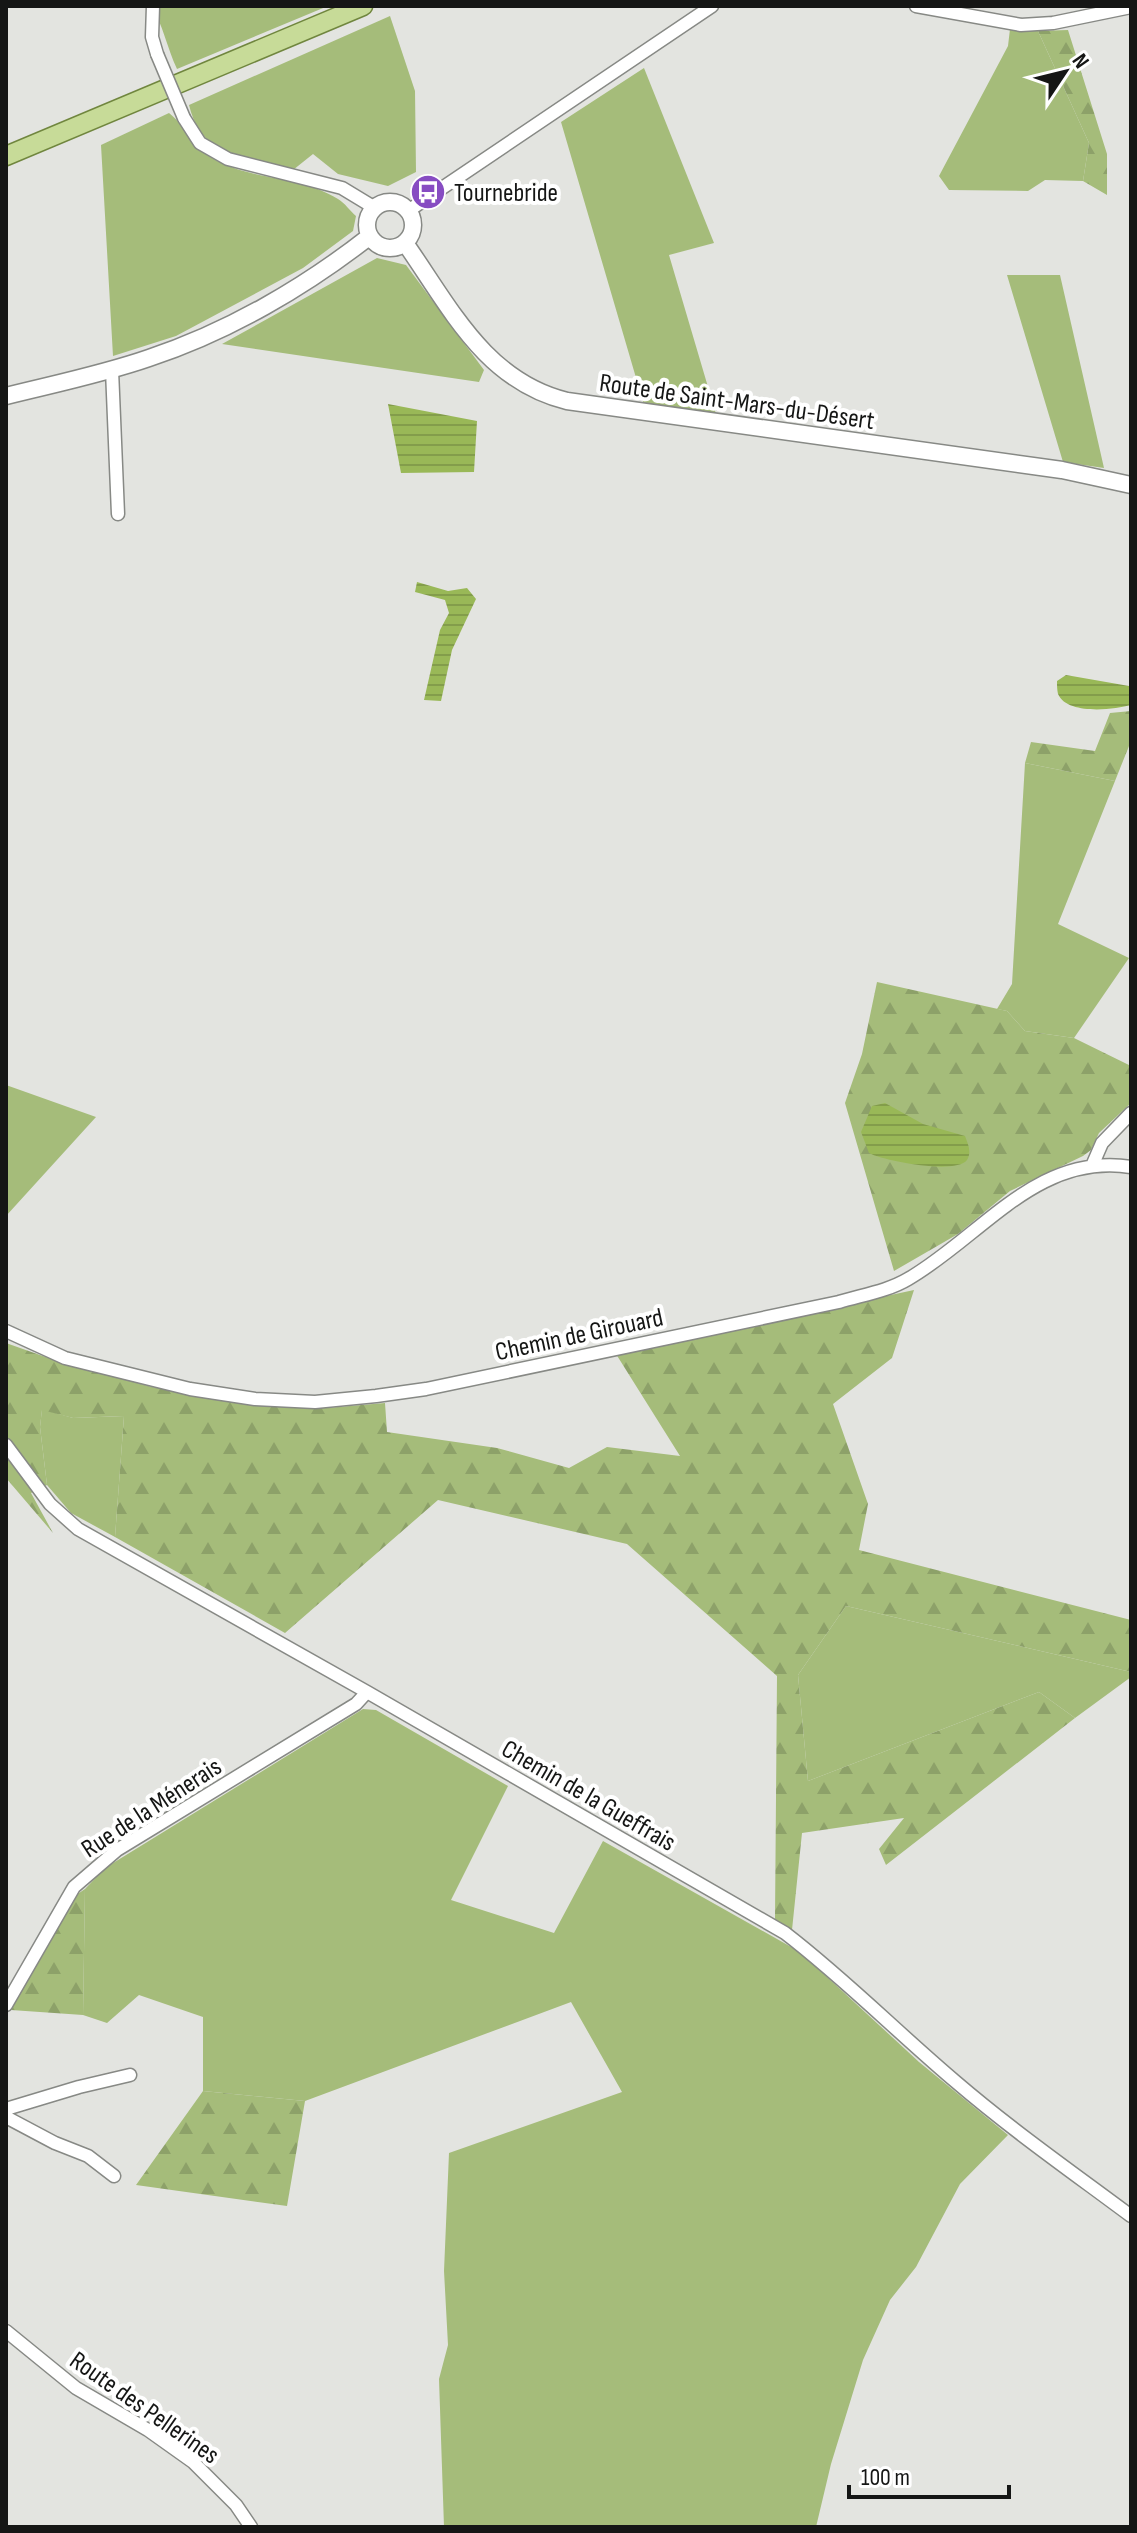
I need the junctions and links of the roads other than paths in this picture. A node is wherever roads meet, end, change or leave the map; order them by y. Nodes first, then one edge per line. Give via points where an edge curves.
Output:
1 (153, 6) edge
2 (363, 6) edge
3 (712, 6) edge
4 (916, 6) edge
5 (1131, 7) edge
6 (6, 156) edge
7 (375, 208) junction
8 (408, 211) junction
9 (370, 236) junction
10 (405, 243) junction
11 (112, 370) junction
12 (6, 396) edge
13 (1131, 485) edge
14 (118, 514) dead end
15 (1131, 1113) edge
16 (1092, 1166) junction
17 (1131, 1167) edge
18 (6, 1331) edge
19 (6, 1445) edge
20 (367, 1692) junction
21 (6, 2005) edge
22 (130, 2075) dead end
23 (6, 2109) edge
24 (6, 2117) edge
25 (114, 2176) dead end
26 (1131, 2216) edge
27 (6, 2331) edge
28 (251, 2527) edge

1 - 7 street, bridge via 157,54 200,143 228,159 342,188
2 - 6 main road
3 - 8 street
4 - 5 street via 1021,25
7 - 8 main road via 389,202
7 - 9 main road via 368,221
8 - 10 main road via 412,231
9 - 10 main road via 390,248
9 - 11 main road via 234,322
10 - 13 main road, Route de Saint-Mars-du-Désert via 486,356 546,396 1062,470
11 - 12 main road
11 - 14 street
15 - 16 street via 1102,1143
16 - 17 street, Chemin de Girouard
16 - 18 street, Chemin de Girouard via 1023,1191 933,1262 887,1288 426,1389 315,1402 255,1399 65,1358
19 - 20 street, Chemin de la Gueffrais via 50,1504 78,1529
20 - 21 street, Rue de la Ménerais via 356,1704 117,1850 74,1887
20 - 26 street, Chemin de la Gueffrais via 785,1933 955,2082
22 - 23 street
24 - 25 street via 88,2156
27 - 28 street, Route des Pellerines via 76,2388 193,2462

